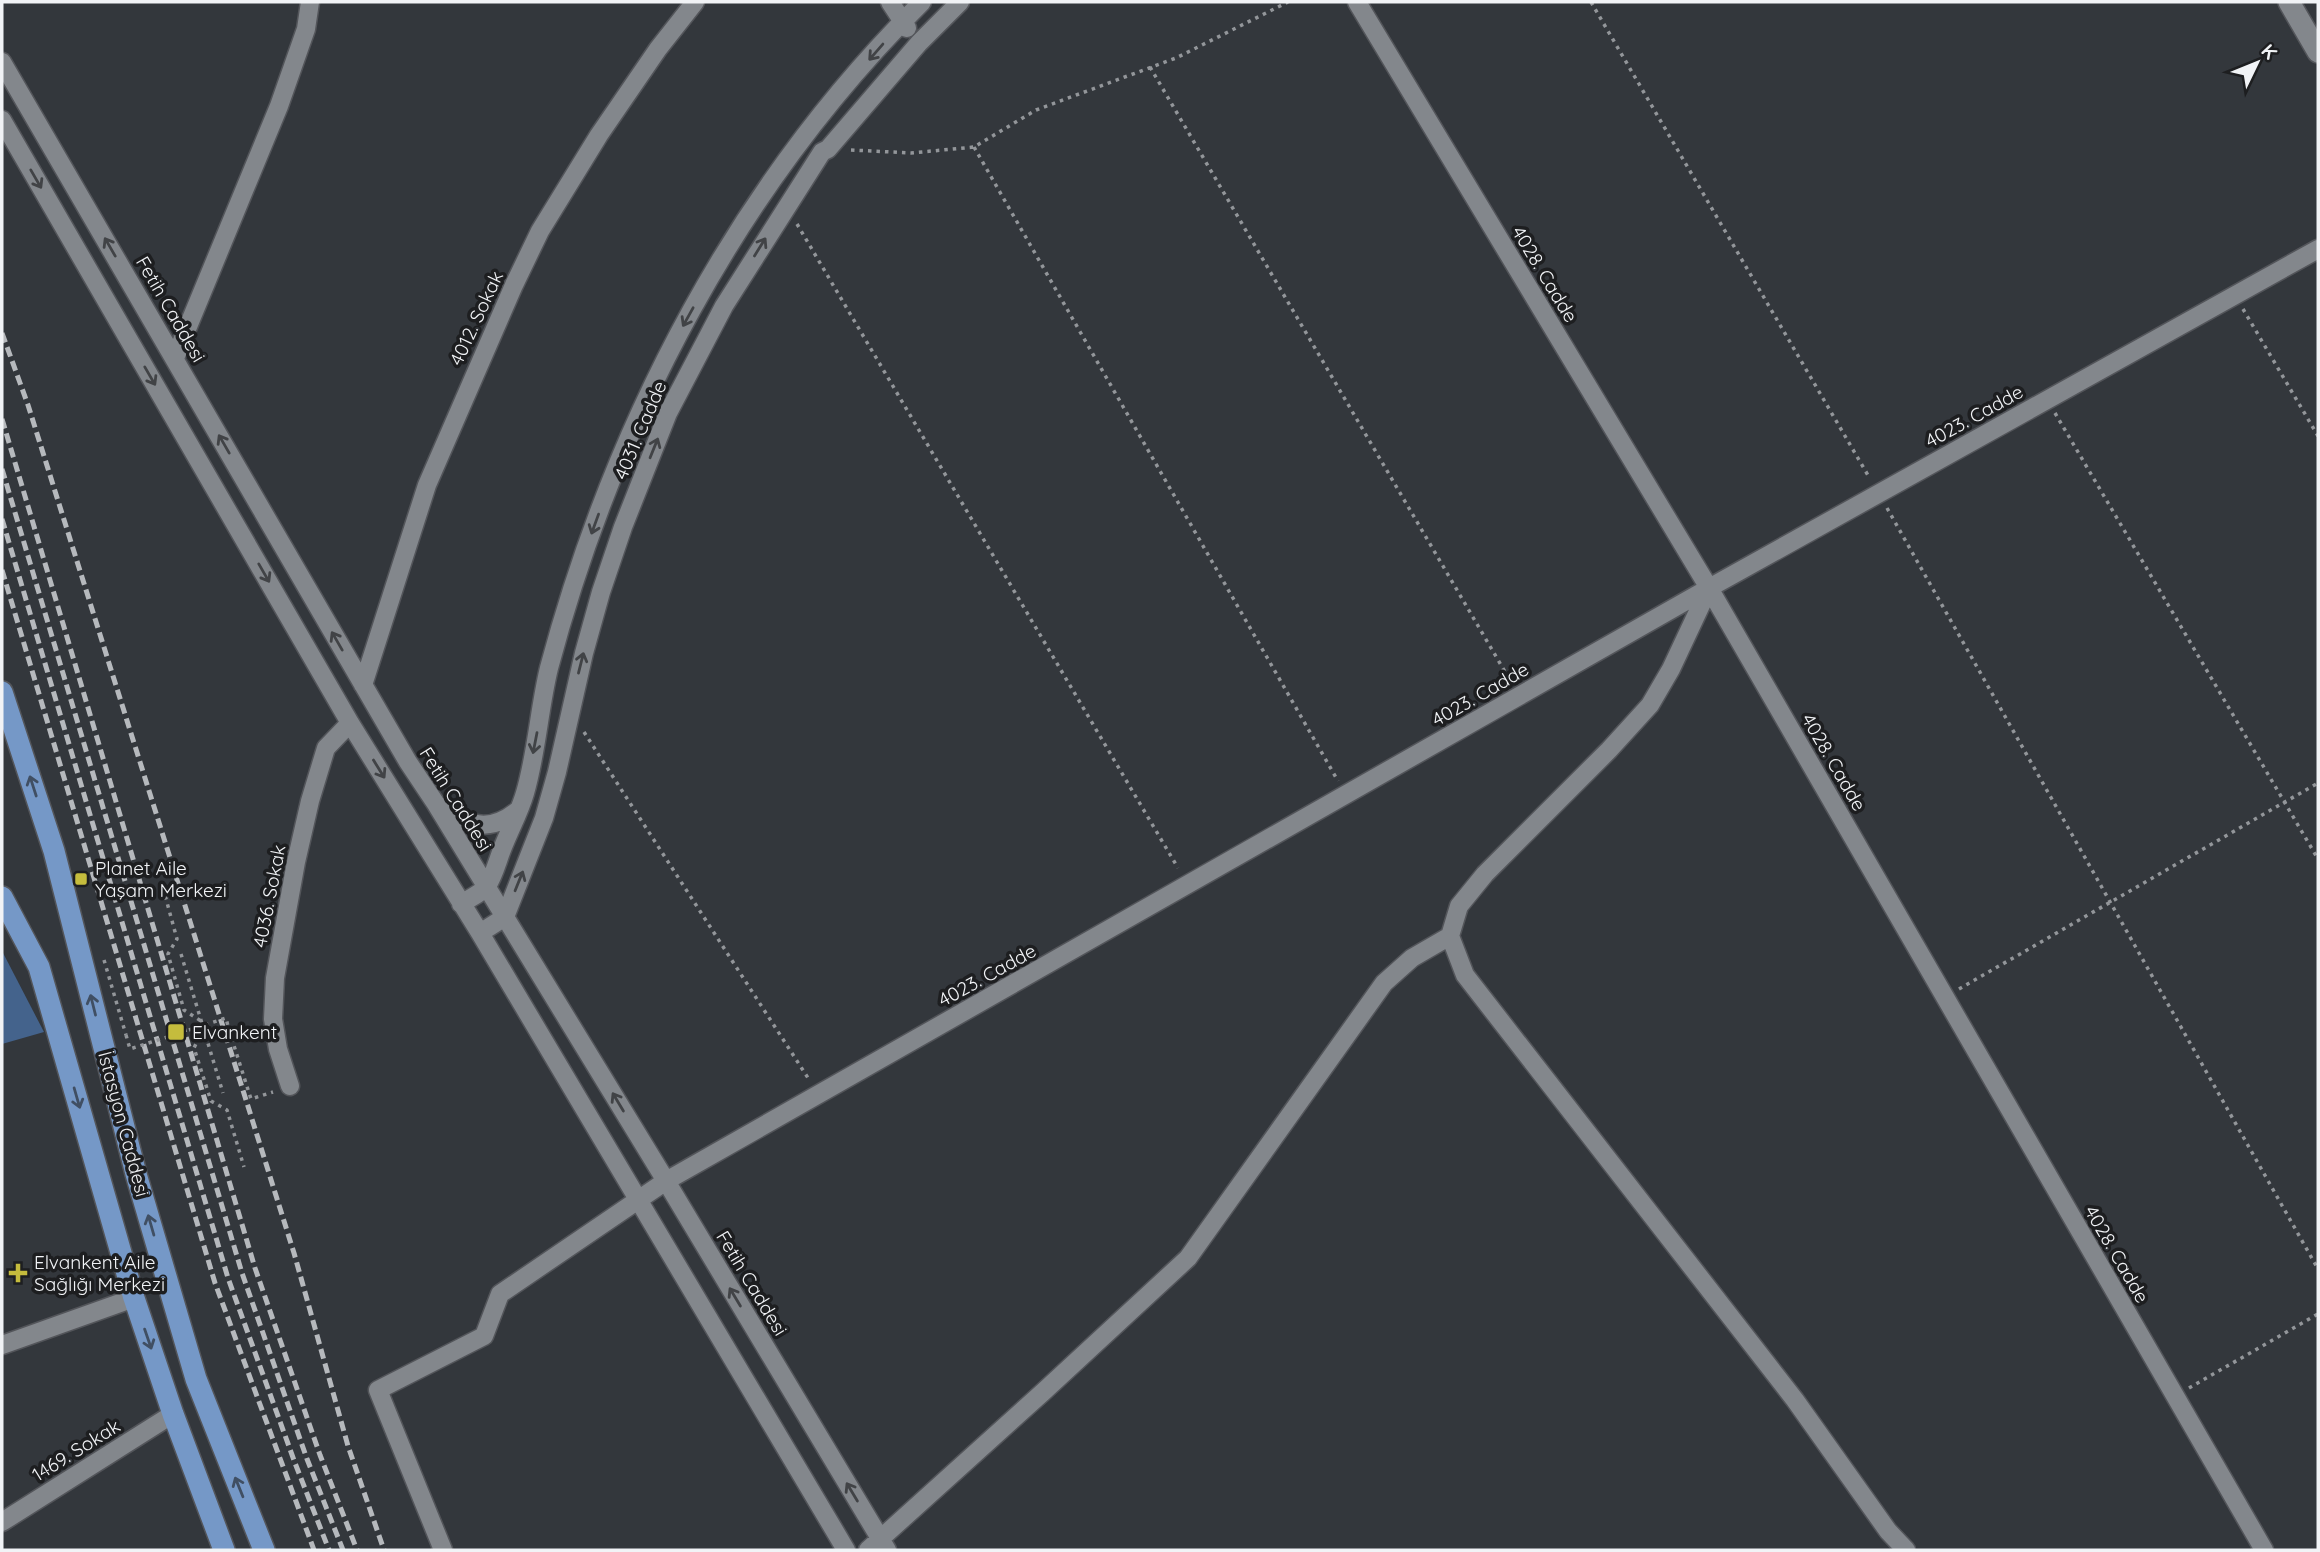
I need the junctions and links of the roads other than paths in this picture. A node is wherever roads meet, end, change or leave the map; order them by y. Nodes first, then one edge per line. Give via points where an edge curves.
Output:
1 (310, 2) edge
2 (695, 2) edge
3 (890, 2) edge
4 (922, 2) edge
5 (960, 2) edge
6 (1357, 2) edge
7 (2289, 2) edge
8 (902, 22) junction
9 (919, 43) junction
10 (2318, 52) edge
11 (2, 62) edge
12 (2, 120) edge
13 (2318, 249) edge
14 (175, 358) junction
15 (1709, 588) junction
16 (363, 685) junction
17 (2, 692) edge
18 (2, 711) edge
19 (350, 723) junction
20 (21, 751) junction
21 (436, 804) junction
22 (517, 811) junction
23 (486, 887) junction
24 (2, 897) edge
25 (461, 904) junction
26 (505, 916) junction
27 (480, 933) junction
28 (1450, 936) junction
29 (290, 1086) road end
30 (666, 1181) junction
31 (638, 1200) junction
32 (134, 1298) junction
33 (2, 1345) edge
34 (173, 1414) junction
35 (2, 1522) edge
36 (878, 1547) edge
37 (224, 1550) edge
38 (264, 1550) edge
39 (443, 1550) edge
40 (846, 1550) edge
41 (1906, 1550) edge
42 (2264, 1550) edge

1 - 14 street via 306,29 279,106
2 - 16 street, 4012. Sokak via 599,135 519,274 427,485
3 - 8 street
4 - 8 street, 4031. Cadde
5 - 9 street, 4031. Cadde
6 - 15 street, 4028. Cadde
7 - 10 street
8 - 9 street
8 -> 22 street, 4031. Cadde via 778,171 731,243 658,375 585,550 549,670 525,794
26 -> 9 street, 4031. Cadde via 551,798 584,653 610,566 668,412 724,306 822,152
14 -> 11 street, Fetih Caddesi
12 -> 19 street
13 - 15 street, 4023. Cadde
16 -> 14 street, Fetih Caddesi
15 - 28 street via 1650,705 1485,874 1459,905
15 - 30 street, 4023. Cadde
15 - 42 street, 4028. Cadde
16 - 21 street, Fetih Caddesi
17 - 20 main road, İstasyon Caddesi
18 - 20 main road
19 -> 25 street
19 - 29 street, 4036. Sokak via 326,748 310,802 275,978 273,1019
38 -> 20 main road, İstasyon Caddesi via 196,1379 136,1174 54,851
21 - 22 street via 473,824 504,822
21 - 23 street, Fetih Caddesi
22 - 23 street, 4031. Cadde
23 - 25 street
23 - 26 street, Fetih Caddesi
24 -> 32 main road, İstasyon Caddesi via 39,967
25 - 27 street
26 - 27 street
30 -> 26 street, Fetih Caddesi
27 - 31 street
28 - 36 street via 1412,958 1384,983 1188,1258
28 - 41 street via 1465,975
30 - 31 street, 4023. Cadde
36 -> 30 street, Fetih Caddesi
31 - 39 street, 4023. Cadde via 500,1294 484,1336 378,1390
31 - 40 street
32 - 33 street
32 -> 34 main road, İstasyon Caddesi
34 - 35 street, 1469. Sokak
34 - 37 main road, İstasyon Caddesi

